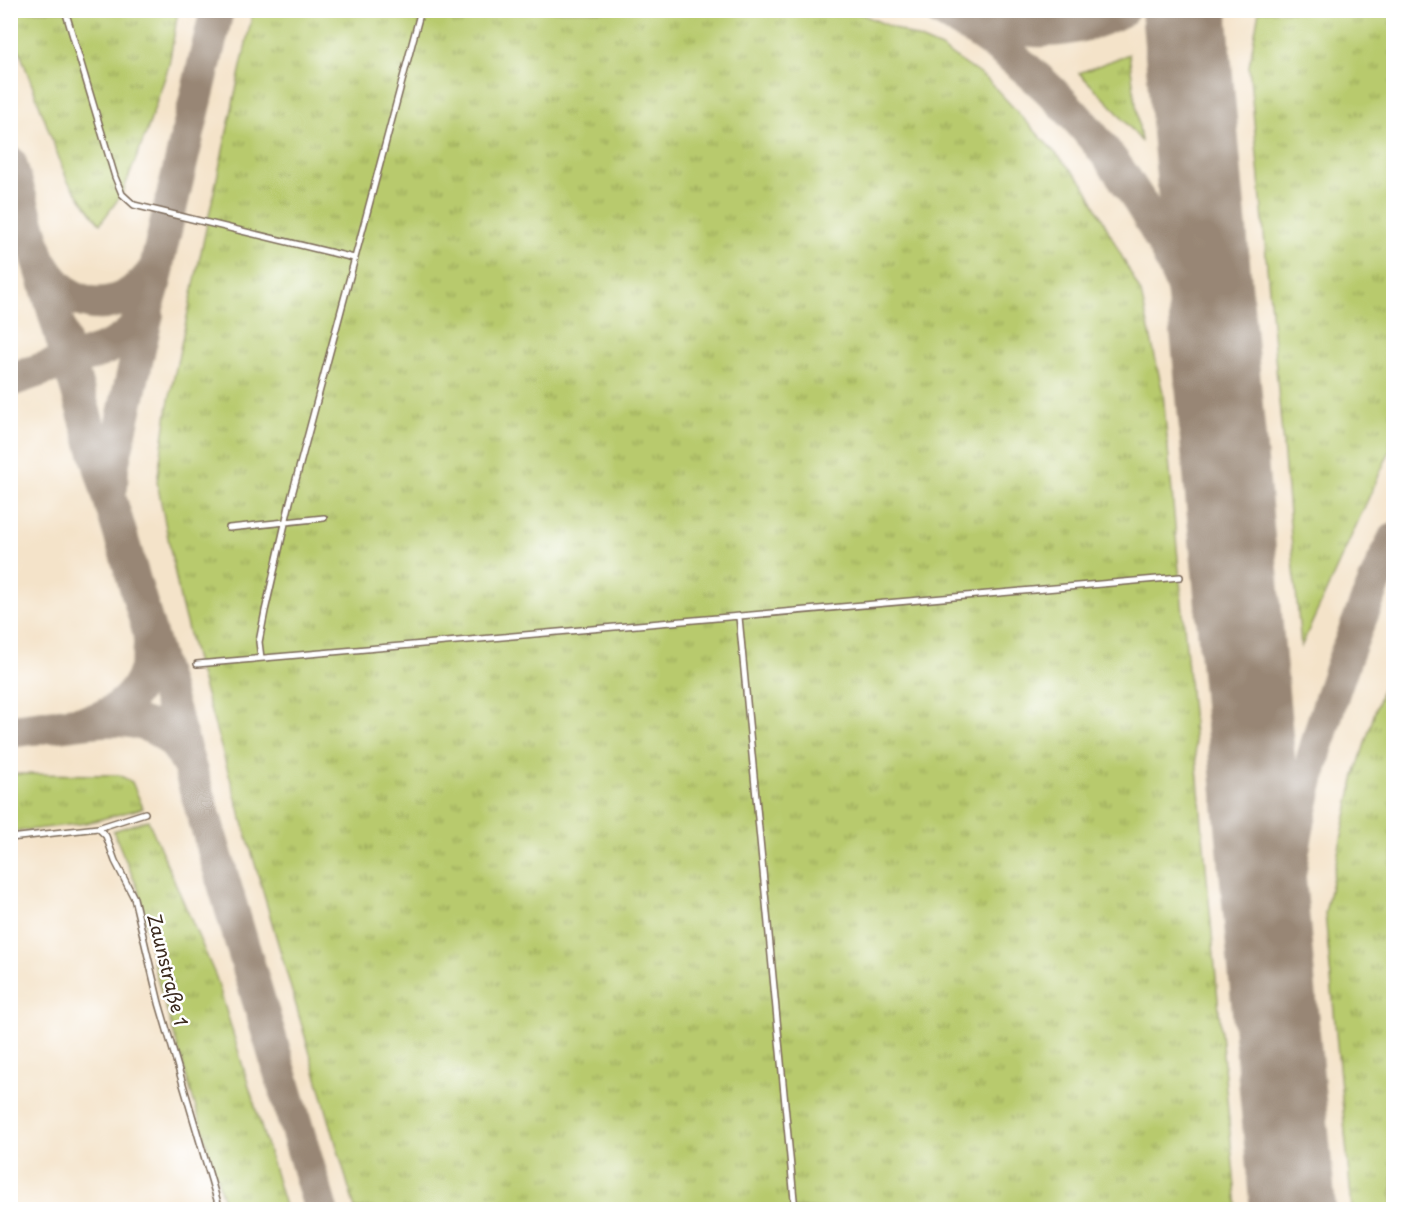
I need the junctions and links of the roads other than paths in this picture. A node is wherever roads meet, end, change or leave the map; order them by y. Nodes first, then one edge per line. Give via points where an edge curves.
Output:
1 (65, 10) edge
2 (421, 10) edge
3 (354, 258) junction
4 (324, 518) dead end
5 (286, 522) junction
6 (229, 528) dead end
7 (1180, 577) dead end
8 (739, 617) junction
9 (261, 658) junction
10 (197, 664) dead end
11 (145, 813) dead end
12 (98, 828) junction
13 (10, 838) edge
14 (220, 1209) edge
15 (795, 1209) edge

1 - 3 lane via 115,177 122,194 134,205
2 - 3 lane
3 - 5 lane
4 - 5 lane
5 - 6 lane
5 - 9 lane via 259,642
7 - 8 lane
8 - 9 lane
8 - 15 lane
9 - 10 lane
11 - 12 lane
12 - 13 lane
12 - 14 lane, Zaunstraße 1 via 106,836 134,898 159,1003

